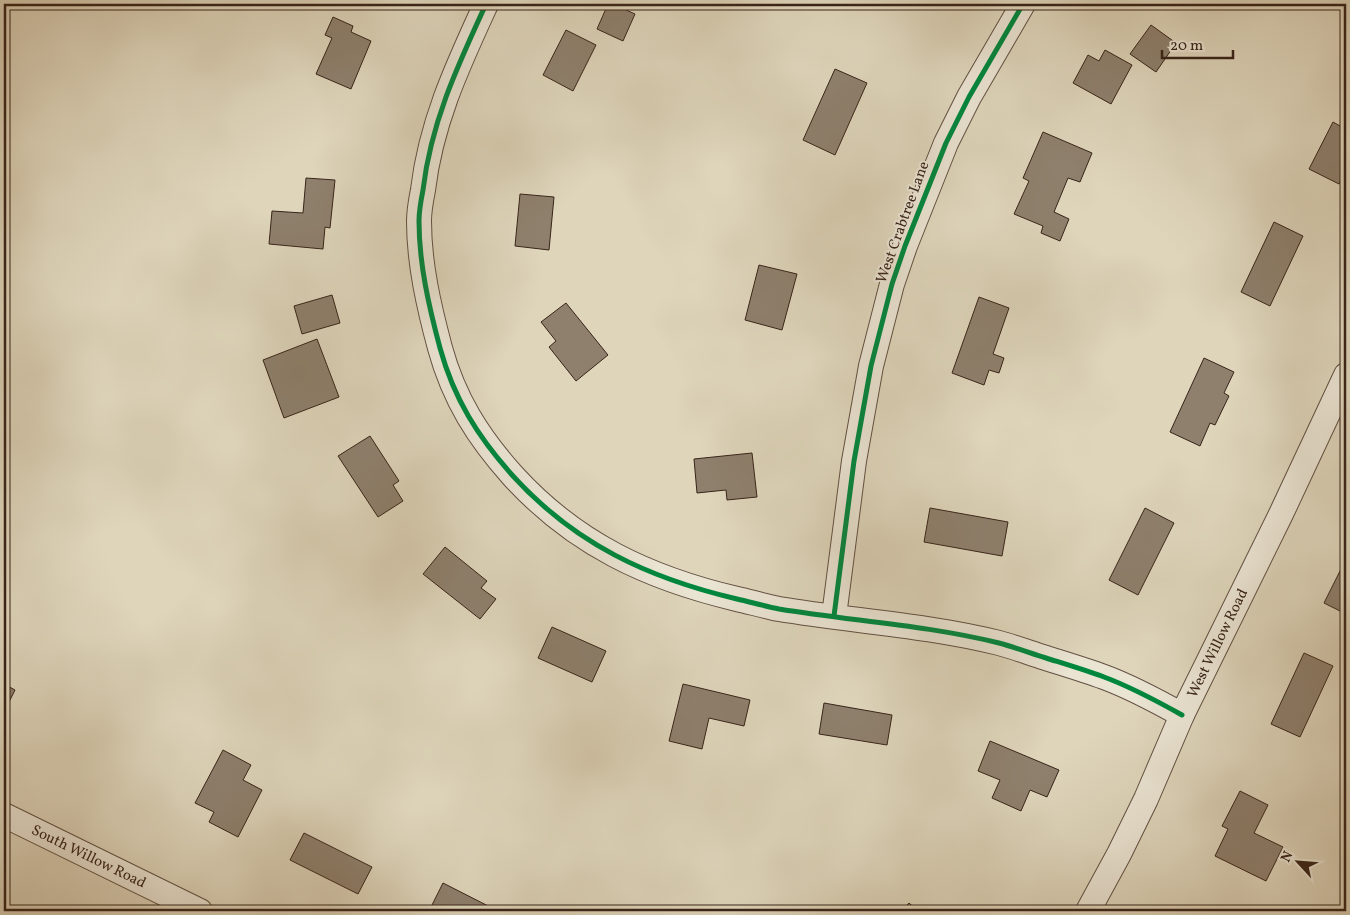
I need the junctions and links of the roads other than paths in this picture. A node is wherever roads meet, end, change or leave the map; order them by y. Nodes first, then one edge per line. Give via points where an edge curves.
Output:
1 (486, 4) edge
2 (1023, 4) edge
3 (1346, 375) edge
4 (834, 616) junction
5 (1182, 715) junction
6 (4, 815) edge
7 (200, 911) edge
8 (1088, 911) edge

1 - 4 street via 452,76 436,120 419,219 430,309 447,375 475,428 494,455 535,500 607,551 666,579 702,590 777,608
2 - 4 street, West Crabtree Lane via 946,143 892,284 871,366 854,461
3 - 5 street, West Willow Road
4 - 5 street via 1000,643 1105,677
5 - 8 street, West Willow Road via 1123,846
6 - 7 street, South Willow Road

